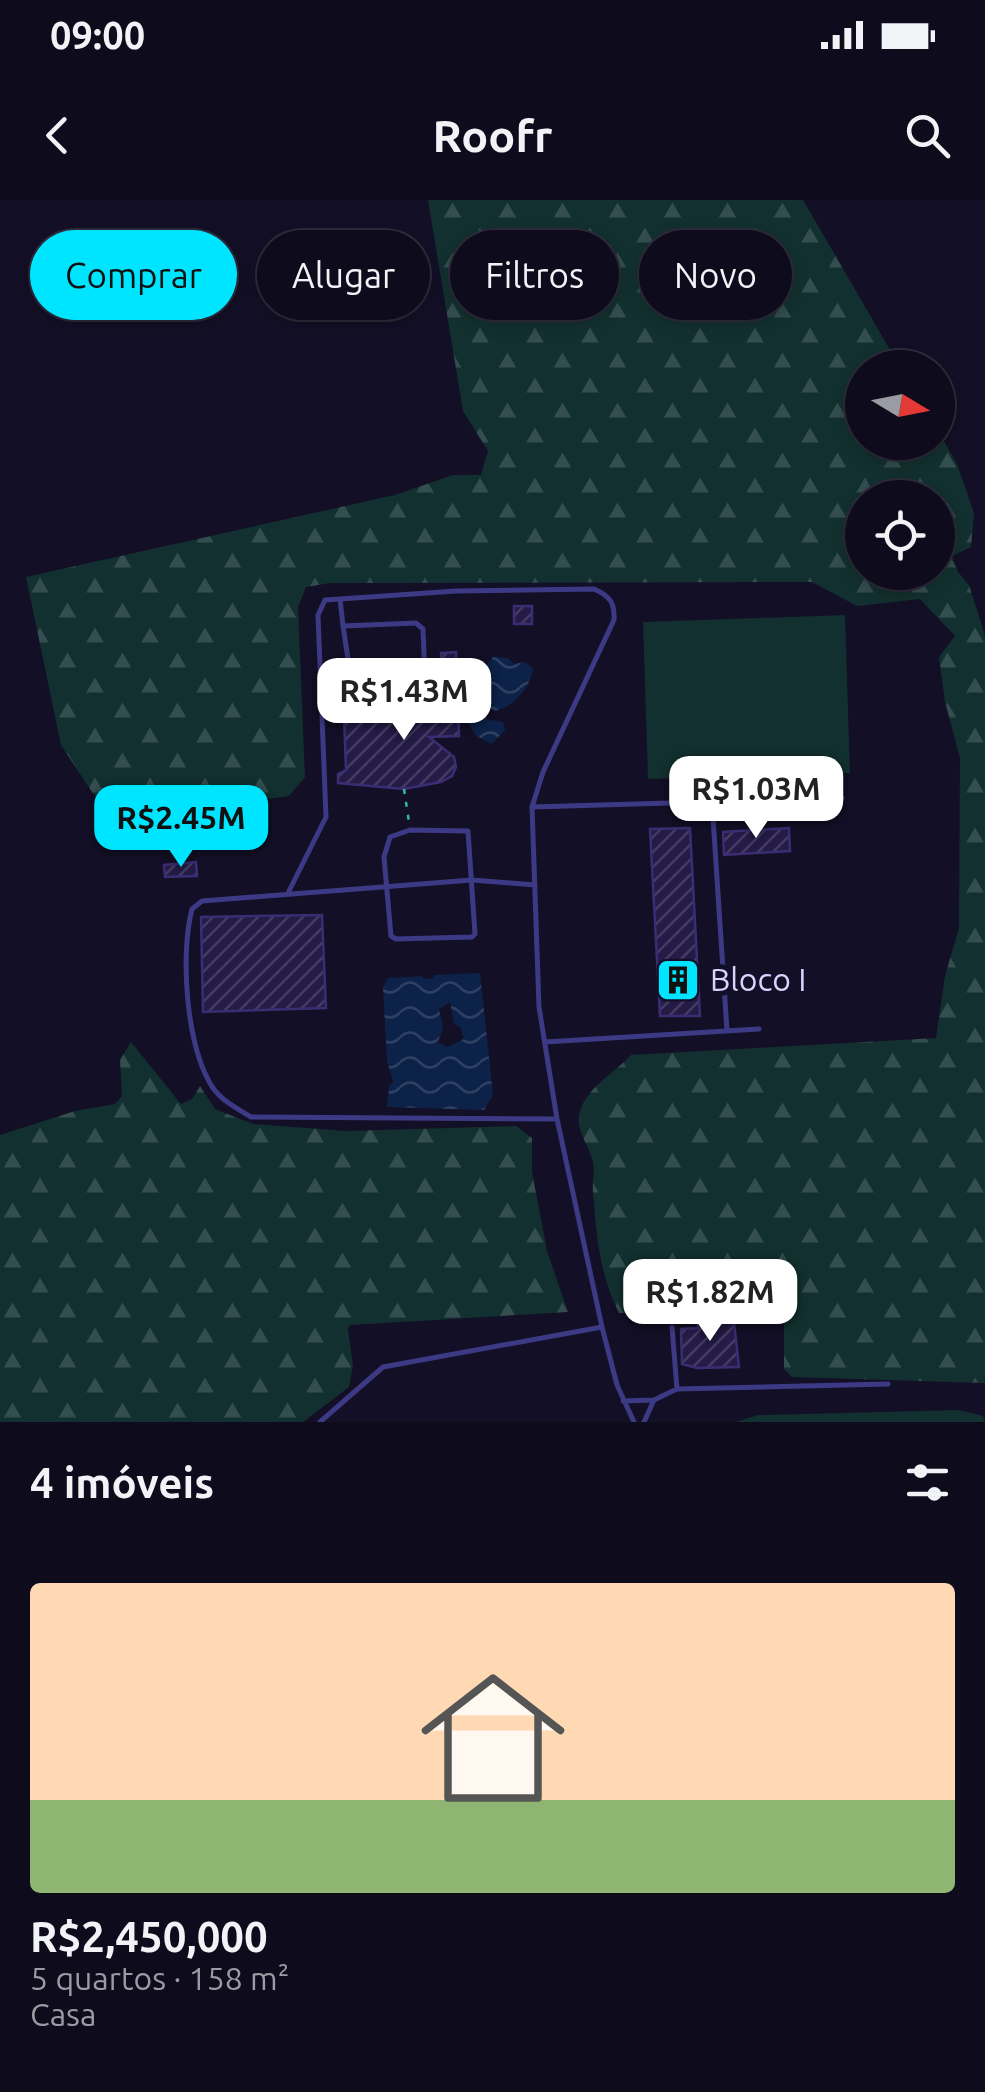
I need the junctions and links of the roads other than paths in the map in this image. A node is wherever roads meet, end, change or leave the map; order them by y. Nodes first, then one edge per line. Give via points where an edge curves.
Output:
1 (340, 598) junction
2 (344, 626) junction
3 (842, 798) dead end
4 (712, 802) junction
5 (532, 807) junction
6 (472, 880) junction
7 (385, 885) junction
8 (535, 885) junction
9 (288, 892) junction
10 (759, 1029) dead end
11 (727, 1031) junction
12 (546, 1042) junction
13 (558, 1119) junction
14 (602, 1327) junction
15 (672, 1327) dead end
16 (888, 1384) dead end
17 (677, 1389) junction
18 (654, 1400) junction
19 (623, 1401) junction
20 (320, 1422) edge
21 (634, 1422) edge
22 (644, 1422) edge

1 - 2 lane
1 - 5 lane via 553,588 608,595 614,620
1 - 9 lane via 325,600 318,615 326,817
2 - 2 lane via 352,685 422,684 421,625
3 - 4 lane
4 - 5 lane
4 - 11 lane
5 - 8 lane
6 - 7 lane
6 - 7 lane via 468,832 410,830 387,840
6 - 7 lane via 472,937 393,938
6 - 8 lane
7 - 9 lane
8 - 12 lane
9 - 13 lane via 202,902 188,923 187,992 199,1055 214,1089 233,1106 251,1116 285,1118
10 - 11 lane
11 - 12 lane
12 - 13 lane
13 - 14 lane
14 - 19 lane
14 - 20 lane via 383,1366
15 - 17 lane
16 - 17 lane
17 - 18 lane
18 - 19 lane
18 - 22 lane
19 - 21 lane

